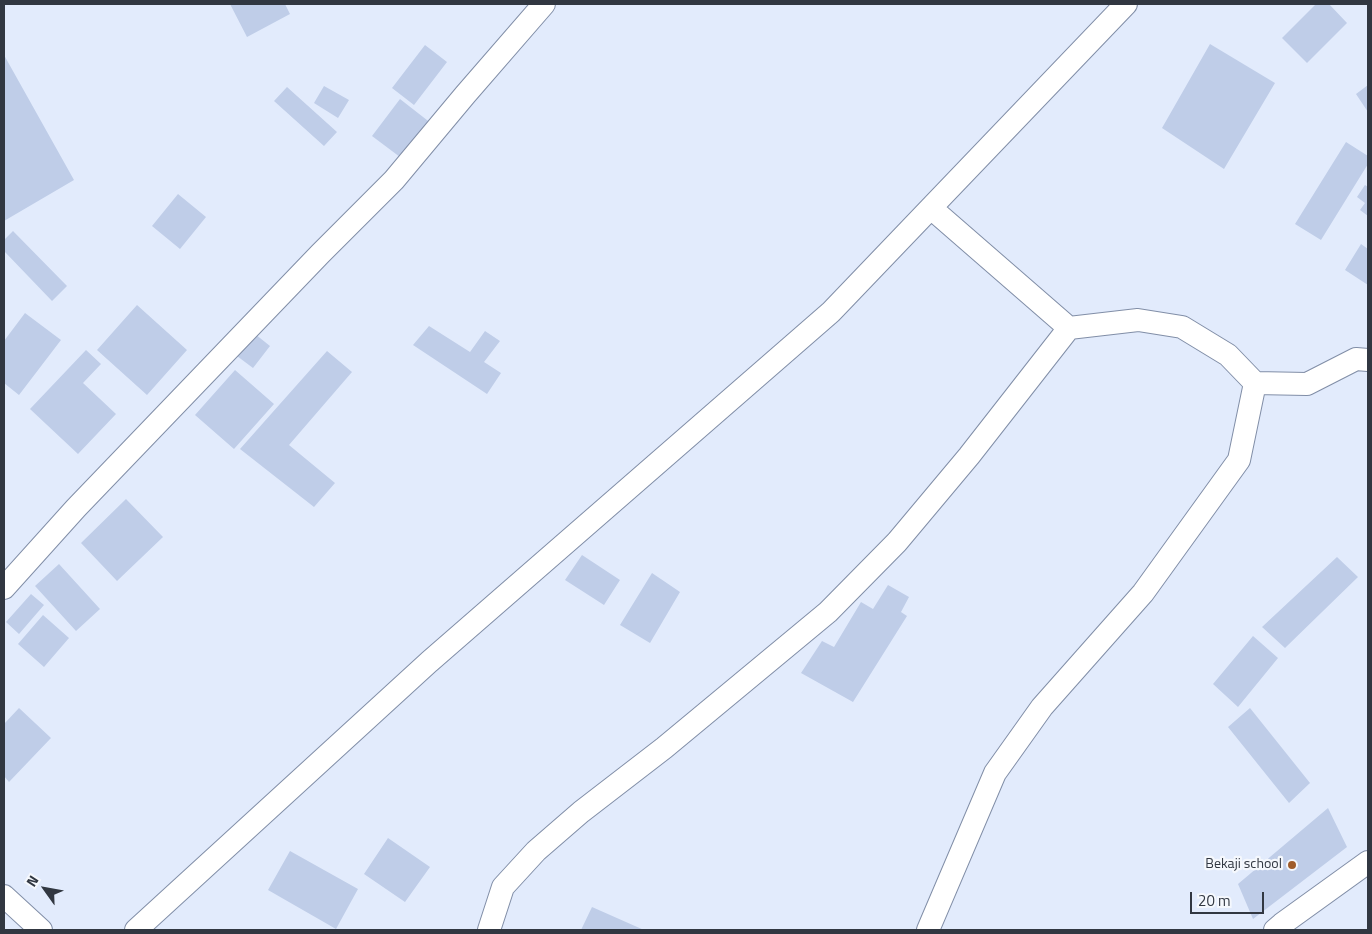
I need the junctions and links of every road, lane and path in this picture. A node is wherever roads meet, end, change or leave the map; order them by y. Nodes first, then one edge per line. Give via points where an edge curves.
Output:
1 (544, 4) edge
2 (1126, 4) edge
3 (931, 208) junction
4 (1069, 328) junction
5 (1368, 360) edge
6 (1255, 383) junction
7 (4, 588) edge
8 (1368, 862) edge
9 (4, 896) edge
10 (41, 930) edge
11 (136, 930) edge
12 (489, 930) edge
13 (928, 930) edge
14 (1275, 930) edge

1 - 7 street via 394,180 89,494
2 - 3 street
3 - 4 street
3 - 11 street via 831,312 429,662
4 - 6 street via 1138,320 1182,327 1228,356
4 - 12 street via 897,542 828,612 536,851 503,887
5 - 6 street via 1356,358 1307,384
6 - 13 street via 1239,460 1144,593 1042,707 995,773
8 - 14 street
9 - 10 street

